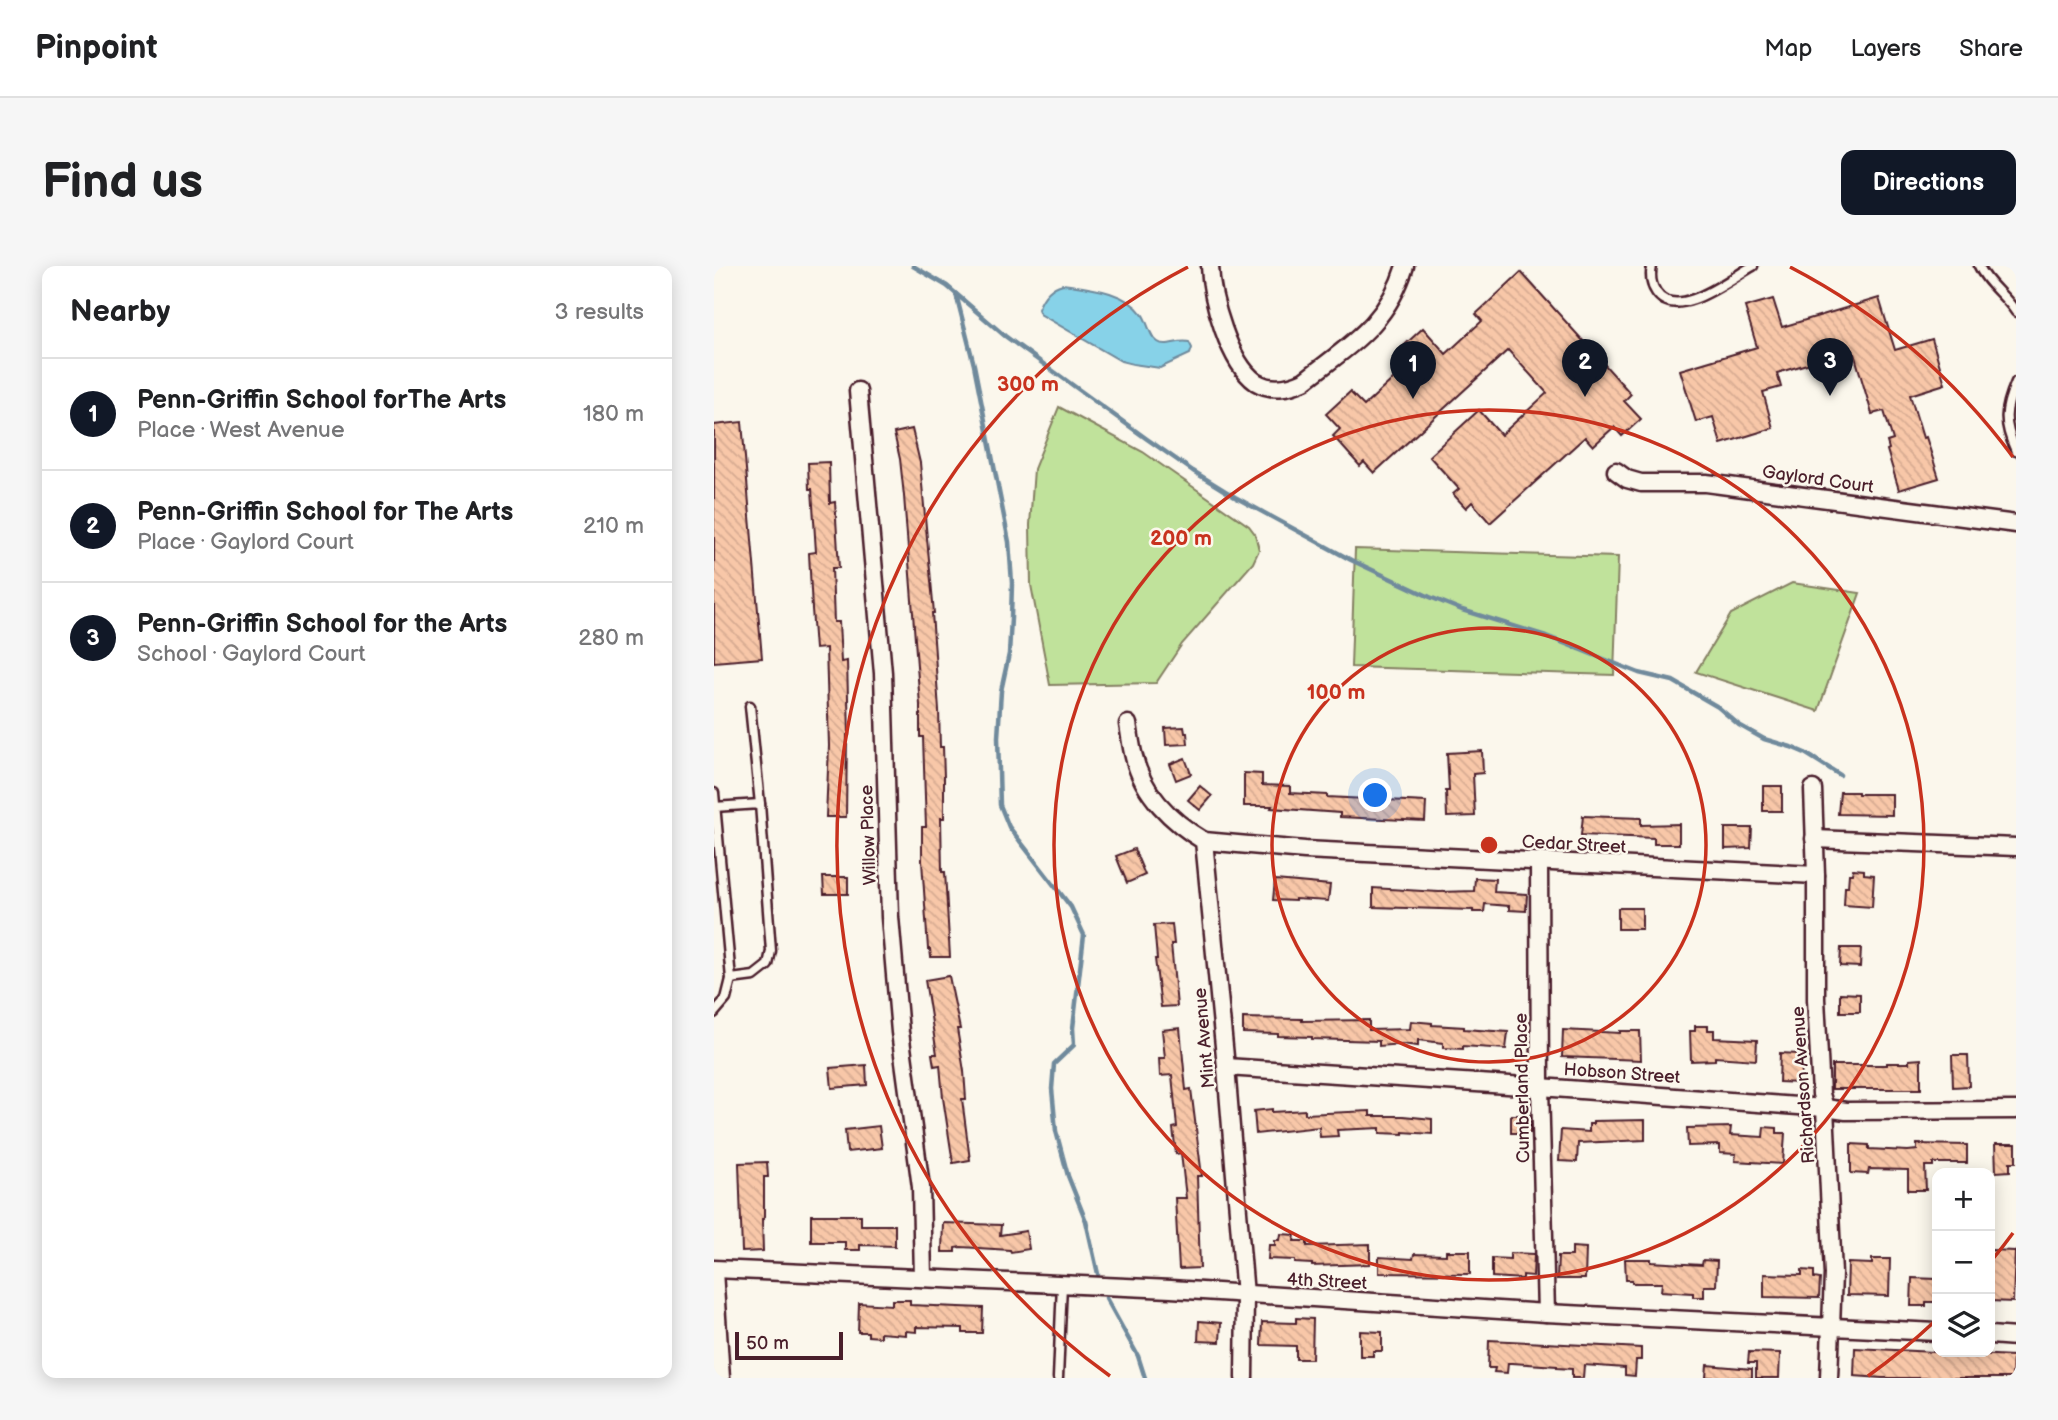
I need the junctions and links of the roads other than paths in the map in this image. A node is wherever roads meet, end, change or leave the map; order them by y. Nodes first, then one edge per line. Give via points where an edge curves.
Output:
1 (1210, 266) edge
2 (1405, 266) edge
3 (1653, 266) edge
4 (1753, 266) edge
5 (1979, 266) edge
6 (2016, 312) edge
7 (2016, 382) edge
8 (858, 391) dead end
9 (2016, 450) edge
10 (1616, 471) dead end
11 (2016, 524) edge
12 (750, 706) dead end
13 (1128, 724) dead end
14 (1814, 789) dead end
15 (714, 793) edge
16 (760, 804) junction
17 (715, 807) edge
18 (1814, 839) junction
19 (1204, 841) junction
20 (2016, 847) edge
21 (1539, 862) junction
22 (1816, 875) junction
23 (732, 979) junction
24 (714, 1013) edge
25 (1226, 1067) junction
26 (1540, 1087) junction
27 (1825, 1108) junction
28 (2016, 1110) edge
29 (714, 1270) edge
30 (923, 1278) junction
31 (1062, 1284) junction
32 (1245, 1295) junction
33 (1546, 1313) junction
34 (1831, 1326) junction
35 (1932, 1332) edge
36 (1995, 1335) edge
37 (2016, 1337) edge
38 (721, 1378) edge
39 (1058, 1378) edge
40 (1244, 1378) edge
41 (1829, 1378) edge

1 - 2 street via 1224,334 1243,369 1268,387 1304,382 1371,328 1399,285
3 - 4 lane via 1650,276 1657,295 1684,303
5 - 6 lane
7 - 9 lane via 2005,412
8 - 30 street, Willow Place via 883,673 890,917 921,1186
10 - 11 street, Gaylord Court via 1641,483 1706,483
12 - 16 lane
13 - 19 street via 1134,758 1150,793 1173,819
14 - 18 street, Richardson Avenue
15 - 17 lane
16 - 17 lane
16 - 23 lane via 771,951 768,965 754,976
17 - 23 lane
18 - 20 street
18 - 22 street, Richardson Avenue
19 - 21 street, Cedar Street
19 - 25 street, Mint Avenue
21 - 22 street, Cedar Street
21 - 26 street, Cumberland Place
22 - 27 street, Richardson Avenue via 1816,999
23 - 24 lane via 726,999
25 - 26 street, Hobson Street
25 - 32 street, Mint Avenue
26 - 27 street, Hobson Street
26 - 33 street, Cumberland Place
27 - 28 street, Hobson Street
27 - 34 street, Richardson Avenue
29 - 30 street, 4th Street
29 - 38 street
30 - 31 street, 4th Street
31 - 32 street, 4th Street
31 - 39 lane
32 - 33 street, 4th Street
32 - 40 street, Mint Avenue
33 - 34 street, 4th Street
34 - 35 street, 4th Street
34 - 41 street, Richardson Avenue
36 - 37 street

